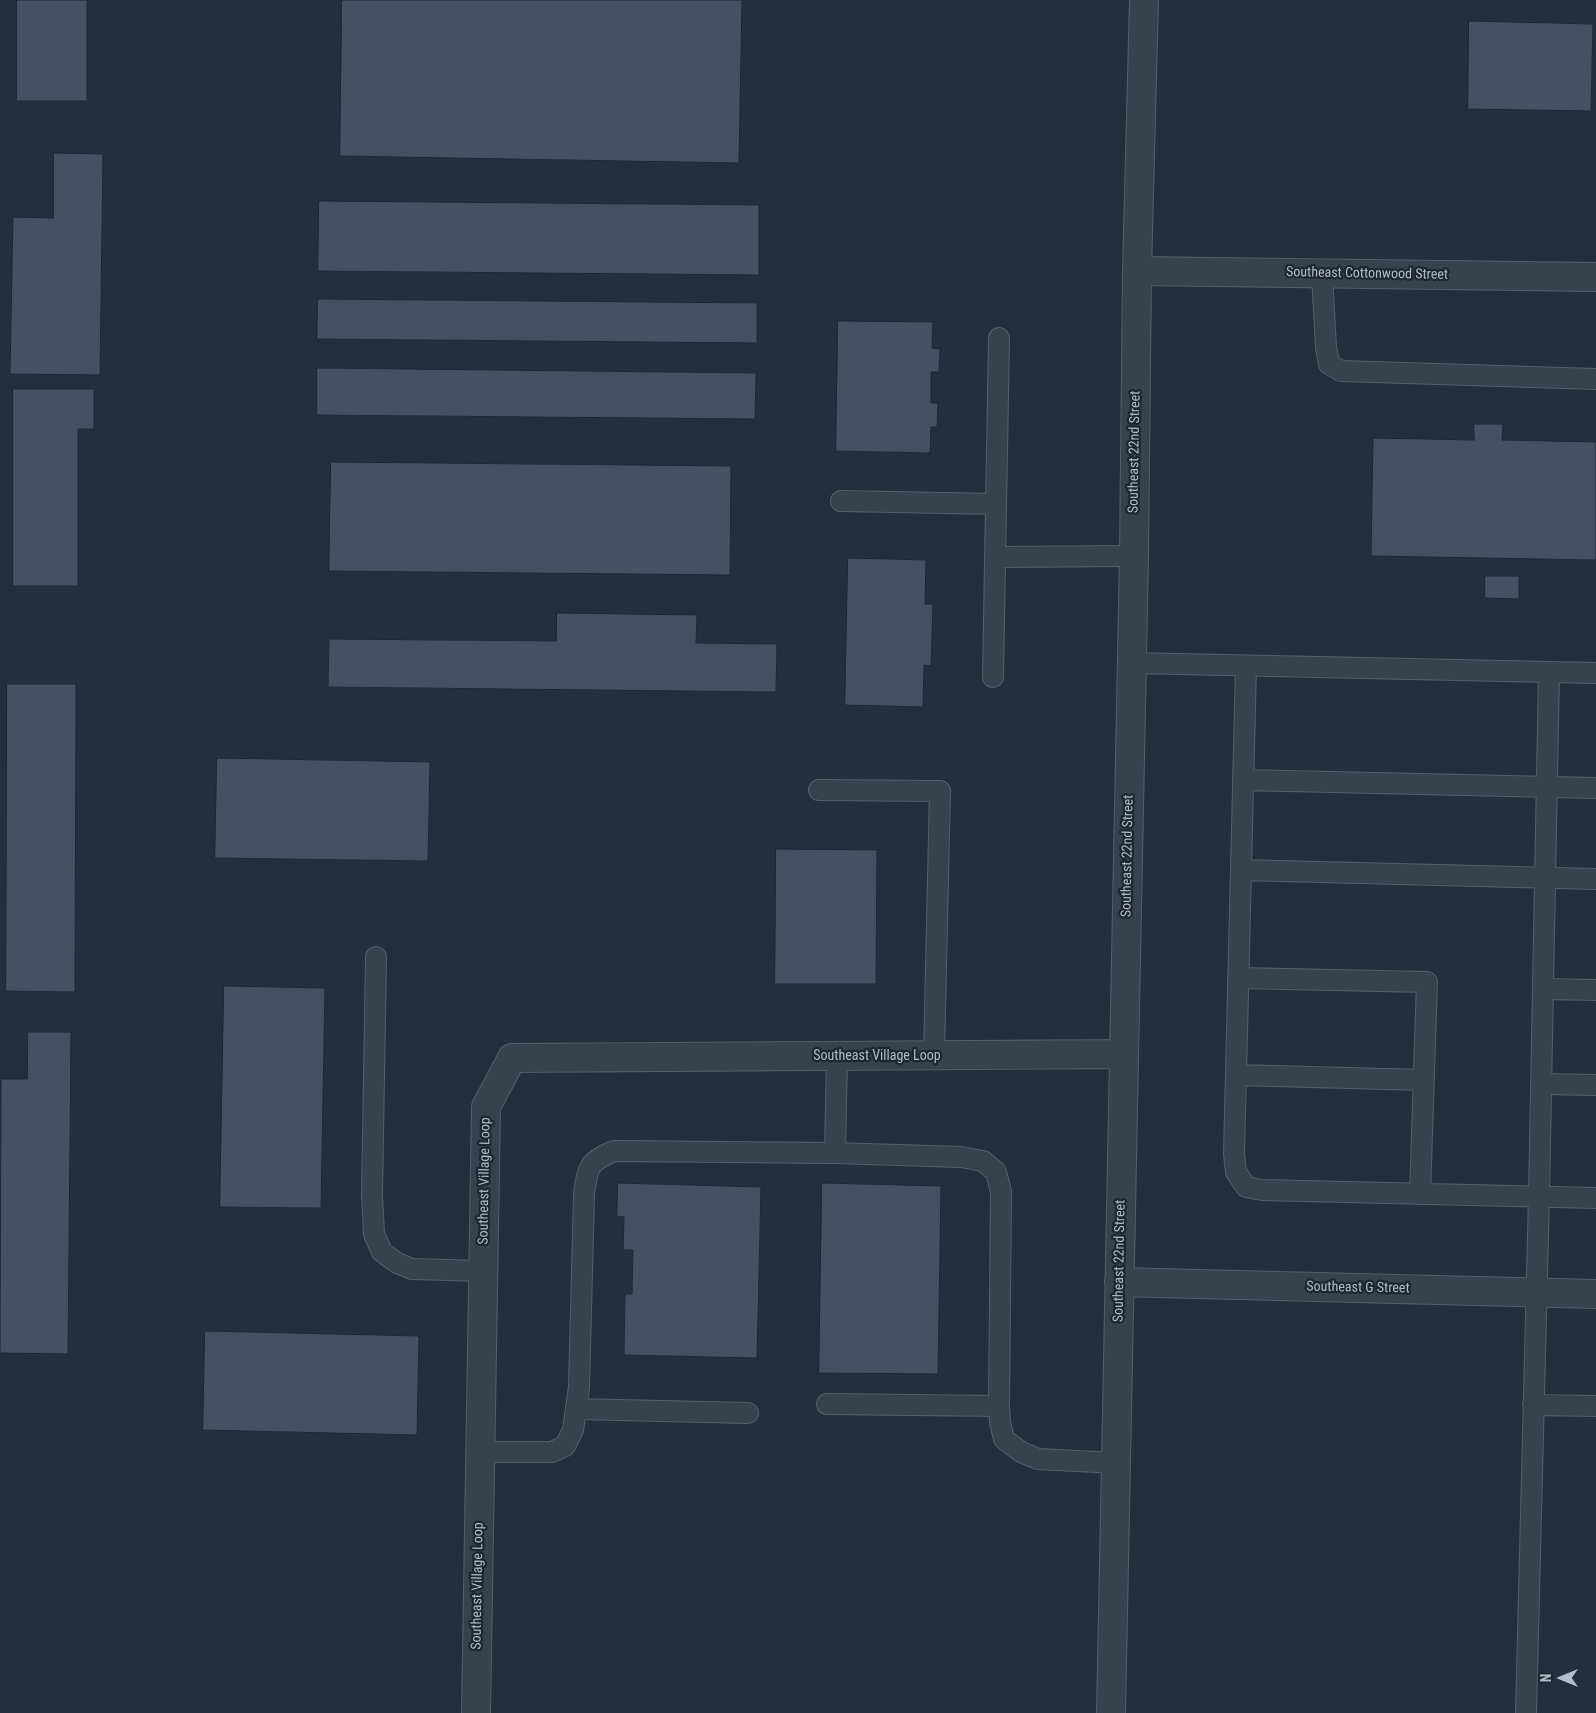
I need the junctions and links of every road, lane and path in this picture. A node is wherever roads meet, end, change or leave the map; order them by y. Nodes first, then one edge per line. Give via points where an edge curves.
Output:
1 (1144, 0) edge
2 (1137, 271) junction
3 (1322, 274) junction
4 (1596, 277) edge
5 (999, 338) dead end
6 (1596, 379) edge
7 (841, 501) dead end
8 (996, 504) junction
9 (1134, 556) junction
10 (995, 557) junction
11 (1132, 663) junction
12 (1246, 666) junction
13 (1549, 672) junction
14 (1596, 673) edge
15 (993, 677) dead end
16 (1243, 780) junction
17 (1547, 787) junction
18 (1596, 788) edge
19 (819, 790) dead end
20 (1241, 870) junction
21 (1546, 878) junction
22 (1596, 879) edge
23 (376, 957) dead end
24 (1238, 978) junction
25 (1543, 989) junction
26 (1596, 990) edge
27 (1124, 1054) junction
28 (934, 1055) junction
29 (837, 1056) junction
30 (1236, 1075) junction
31 (1424, 1080) junction
32 (1541, 1084) junction
33 (1596, 1085) edge
34 (835, 1153) junction
35 (1420, 1194) junction
36 (1539, 1196) junction
37 (1596, 1198) edge
38 (483, 1271) junction
39 (1119, 1282) junction
40 (1536, 1293) junction
41 (1596, 1294) edge
42 (827, 1404) dead end
43 (1533, 1405) junction
44 (999, 1406) junction
45 (1596, 1406) edge
46 (576, 1409) junction
47 (748, 1413) dead end
48 (480, 1452) junction
49 (1116, 1463) junction
50 (476, 1713) edge
51 (1111, 1713) edge
52 (1526, 1713) edge

1 - 2 street, Southeast 22nd Street
2 - 3 street, Southeast Cottonwood Street
2 - 9 street, Southeast 22nd Street
3 - 4 street, Southeast Cottonwood Street
3 - 6 lane via 1329,364 1341,371
5 - 8 lane
7 - 8 lane
8 - 10 lane
9 - 10 lane
9 - 11 street, Southeast 22nd Street
10 - 15 lane
11 - 12 lane
11 - 27 street, Southeast 22nd Street
12 - 13 lane
12 - 16 lane
13 - 14 lane
13 - 17 lane
16 - 17 lane
16 - 20 lane
17 - 18 lane
17 - 21 lane
19 - 28 lane via 940,792
20 - 21 lane
20 - 24 lane
21 - 22 lane
21 - 25 lane
23 - 38 lane via 374,1234 382,1252 412,1269
24 - 30 lane
24 - 31 lane via 1427,982
25 - 26 lane
25 - 32 lane
27 - 28 street, Southeast Village Loop
27 - 39 street, Southeast 22nd Street
28 - 29 street, Southeast Village Loop
29 - 34 lane
29 - 38 street, Southeast Village Loop via 512,1058 486,1107
30 - 31 lane
30 - 35 lane via 1234,1154 1236,1172 1246,1187
31 - 35 lane
32 - 33 lane
32 - 36 lane
34 - 44 lane via 961,1157 983,1161 996,1172 1001,1192
34 - 46 lane via 614,1151 598,1158 588,1170 584,1194
35 - 36 lane
36 - 37 lane
36 - 40 lane
38 - 48 street, Southeast Village Loop
39 - 40 street, Southeast G Street
39 - 49 street, Southeast 22nd Street
40 - 41 street, Southeast G Street
40 - 43 lane
42 - 44 lane
43 - 45 lane
43 - 52 lane
44 - 49 lane via 1004,1439 1021,1452 1038,1459
46 - 47 lane
46 - 48 lane via 573,1430 565,1446 552,1452
48 - 50 street, Southeast Village Loop
49 - 51 street, Southeast 22nd Street

